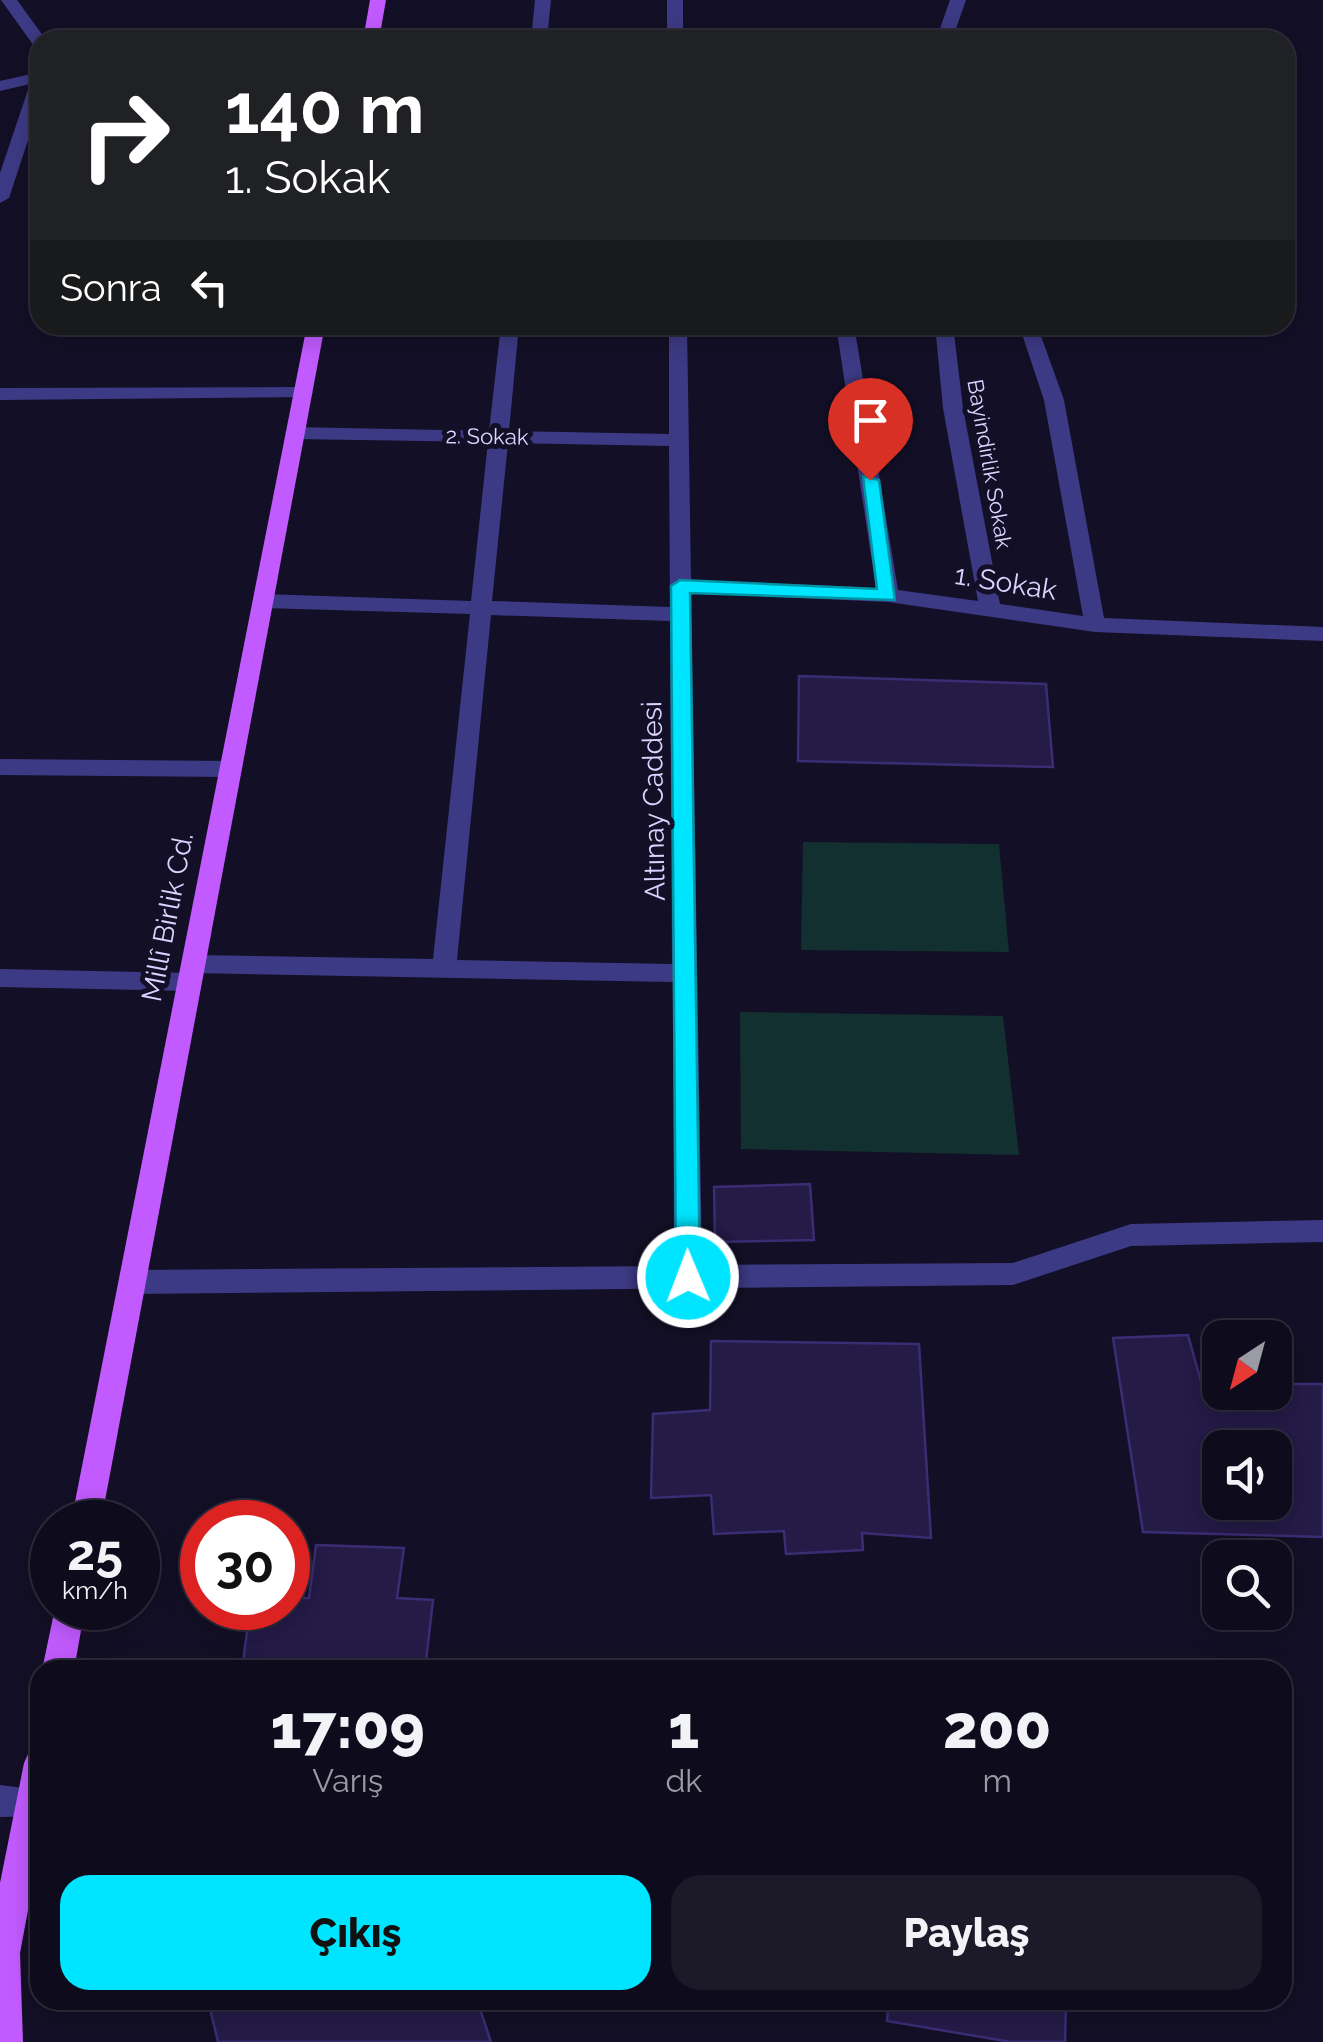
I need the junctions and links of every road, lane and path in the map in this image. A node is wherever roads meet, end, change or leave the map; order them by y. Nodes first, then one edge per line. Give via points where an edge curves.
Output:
1 (9, 0) edge
2 (378, 0) edge
3 (543, 0) edge
4 (675, 0) edge
5 (958, 0) edge
6 (31, 30) edge
7 (373, 30) edge
8 (539, 30) edge
9 (675, 30) edge
10 (948, 30) edge
11 (30, 80) edge
12 (0, 86) edge
13 (30, 108) edge
14 (0, 198) edge
15 (314, 335) edge
16 (509, 335) edge
17 (678, 335) edge
18 (847, 335) edge
19 (945, 335) edge
20 (1031, 335) edge
21 (303, 393) junction
22 (0, 394) edge
23 (296, 433) junction
24 (499, 436) junction
25 (679, 440) junction
26 (680, 586) junction
27 (888, 595) junction
28 (263, 601) junction
29 (482, 608) junction
30 (990, 612) junction
31 (680, 614) junction
32 (1095, 625) junction
33 (1323, 634) edge
34 (0, 768) edge
35 (231, 769) junction
36 (444, 968) junction
37 (192, 973) junction
38 (684, 973) junction
39 (0, 978) edge
40 (1323, 1231) edge
41 (688, 1277) junction
42 (133, 1282) junction
43 (90, 1500) edge
44 (66, 1630) edge
45 (60, 1660) edge
46 (30, 1779) edge
47 (16, 1802) edge
48 (2, 1961) edge
49 (6, 2042) edge

1 - 6 street
2 - 7 main road
3 - 8 street
4 - 9 street
5 - 10 street
11 - 12 street
13 - 14 street
15 - 21 main road, Millî Birlik Cd.
16 - 24 street
17 - 25 street, Altınay Caddesi
18 - 27 street
19 - 30 street, Bayindirlik Sokak
20 - 32 street via 1054,400
21 - 22 street
21 - 23 main road, Millî Birlik Cd.
23 - 24 street, 2. Sokak
23 - 28 main road, Millî Birlik Cd.
24 - 25 street, 2. Sokak
24 - 29 street
25 - 26 street, Altınay Caddesi
26 - 27 street, 1. Sokak
26 - 31 street, Altınay Caddesi
27 - 30 street, 1. Sokak
28 - 29 street
28 - 35 main road, Millî Birlik Cd.
29 - 31 street
29 - 36 street
30 - 32 street, 1. Sokak
31 - 38 street, Altınay Caddesi
32 - 33 street, 1. Sokak
34 - 35 street
35 - 37 main road, Millî Birlik Cd.
36 - 37 street
36 - 38 street
37 - 39 street
37 - 42 main road, Millî Birlik Cd.
38 - 41 street, Altınay Caddesi
40 - 41 street via 1131,1235 1013,1274
41 - 42 street
42 - 43 main road, Millî Birlik Cd.
44 - 45 main road
46 - 47 main road
47 - 48 main road
48 - 49 main road

